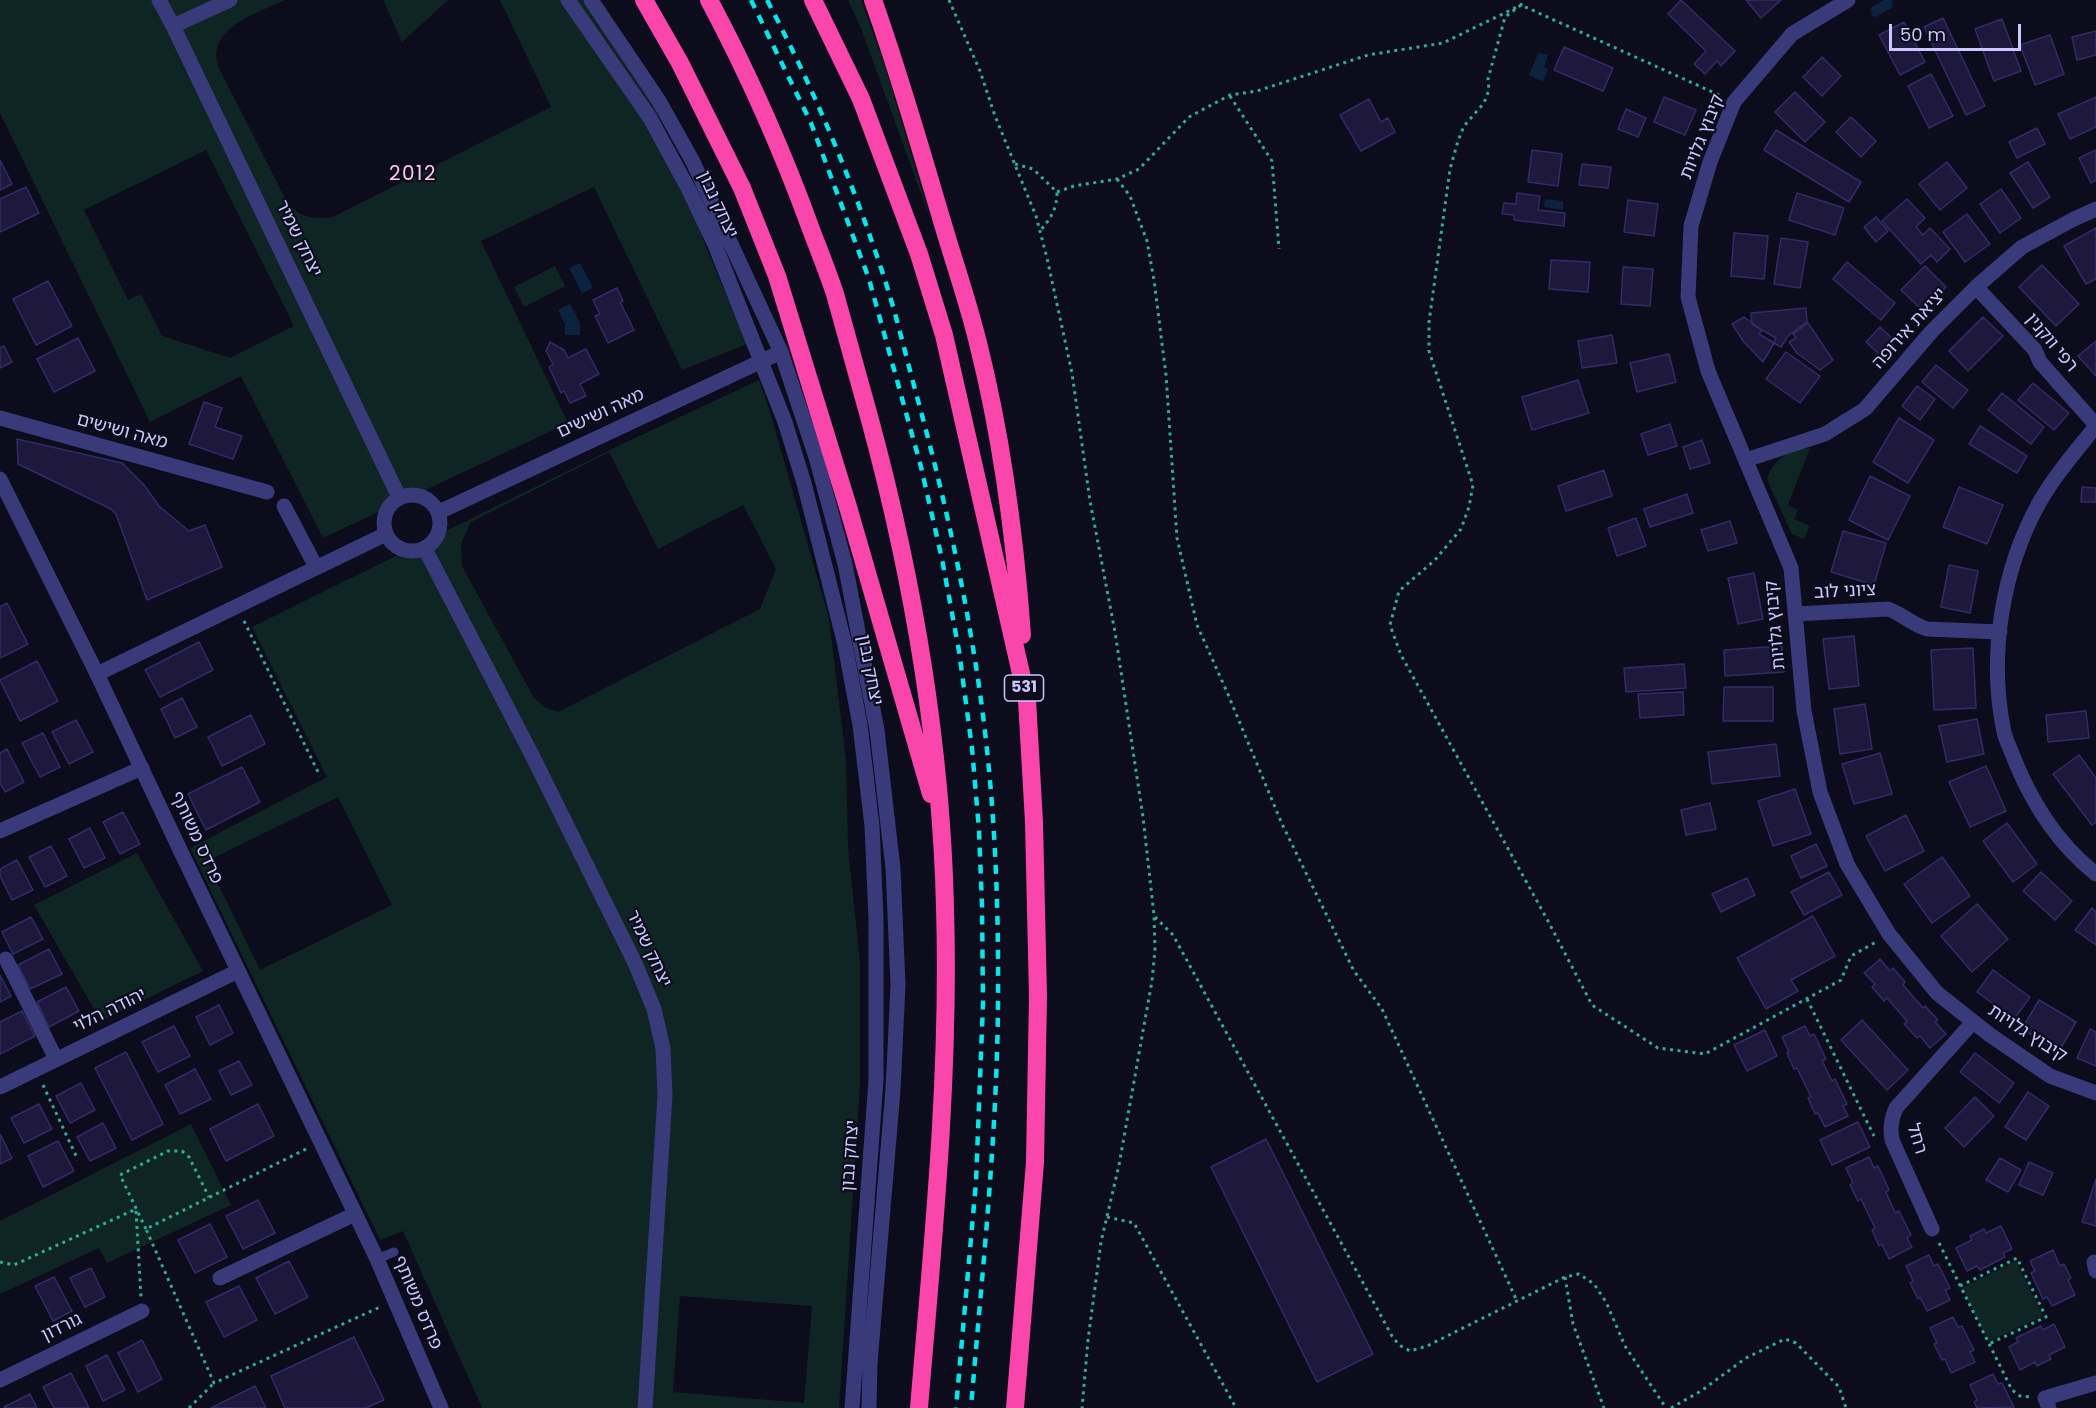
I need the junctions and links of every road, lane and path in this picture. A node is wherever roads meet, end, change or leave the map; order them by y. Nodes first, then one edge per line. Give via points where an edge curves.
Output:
1 (159, 0) edge
2 (230, 0) edge
3 (568, 0) edge
4 (591, 0) edge
5 (645, 0) edge
6 (709, 0) edge
7 (813, 0) edge
8 (873, 0) edge
9 (949, 0) edge
10 (1848, 0) edge
11 (1521, 2) edge
12 (173, 26) junction
13 (1230, 95) junction
14 (1734, 102) junction
15 (1015, 164) junction
16 (1118, 179) junction
17 (1057, 192) junction
18 (2096, 209) edge
19 (1040, 231) junction
20 (1280, 249) dead end
21 (1976, 287) junction
22 (781, 352) junction
23 (760, 361) junction
24 (0, 418) edge
25 (2096, 426) edge
26 (1746, 460) junction
27 (0, 479) edge
28 (267, 492) dead end
29 (399, 497) junction
30 (284, 506) dead end
31 (439, 512) junction
32 (386, 534) junction
33 (424, 549) junction
34 (316, 567) junction
35 (237, 606) junction
36 (1795, 614) junction
37 (2000, 632) junction
38 (97, 674) junction
39 (1027, 700) junction
40 (142, 768) junction
41 (320, 776) dead end
42 (0, 831) edge
43 (942, 832) junction
44 (2096, 874) edge
45 (1154, 915) junction
46 (1889, 934) junction
47 (6, 959) dead end
48 (238, 971) junction
49 (1807, 998) junction
50 (1973, 1022) junction
51 (56, 1059) junction
52 (36, 1070) junction
53 (0, 1088) edge
54 (2096, 1093) edge
55 (1892, 1140) junction
56 (78, 1160) dead end
57 (209, 1197) dead end
58 (136, 1209) junction
59 (356, 1214) junction
60 (1107, 1217) junction
61 (146, 1229) dead end
62 (1932, 1229) joint
63 (394, 1252) dead end
64 (377, 1259) junction
65 (0, 1262) edge
66 (1565, 1276) junction
67 (220, 1278) dead end
68 (1960, 1286) junction
69 (1517, 1301) junction
70 (142, 1311) joint
71 (1989, 1344) junction
72 (0, 1380) edge
73 (214, 1383) dead end
74 (2096, 1383) edge
75 (2047, 1403) edge
76 (189, 1408) edge
77 (441, 1408) edge
78 (645, 1408) edge
79 (852, 1408) edge
80 (869, 1408) edge
81 (919, 1408) edge
82 (1015, 1408) edge
83 (1082, 1408) edge
84 (1236, 1408) edge
85 (1604, 1408) edge
86 (1666, 1408) edge
87 (1671, 1408) edge
88 (1846, 1408) edge

1 - 12 street, יצחק שמיר
2 - 12 street
3 - 23 street, יצחק נבון via 650,118 689,190
4 - 22 street, יצחק נבון via 659,101 693,162
5 - 43 highway via 742,188 777,276
6 - 43 highway via 776,138 834,291 854,362 885,476 923,657
7 - 39 highway, 531 via 861,99 919,254 944,335
8 - 39 highway via 924,156 978,343 995,421 1017,570
9 - 15 path
10 - 14 street, קיבוץ גלויות via 1792,34
11 - 13 path via 1443,43 1368,55 1257,91
11 - 14 path
11 - 49 path via 1505,17 1488,79 1489,90 1458,141 1450,169 1429,322 1429,351 1473,485 1461,529 1436,560 1399,591 1390,625 1401,655 1592,1005 1658,1048 1705,1054
12 - 29 street, יצחק שמיר
13 - 16 path via 1190,117 1139,169
13 - 20 path via 1272,161
14 - 26 street, קיבוץ גלויות via 1690,226 1688,297 1708,371
15 - 17 path via 1034,169
15 - 19 path
16 - 17 path
16 - 69 path via 1130,196 1147,241 1154,280 1166,375 1177,538 1197,625 1282,824 1354,971 1382,1008
17 - 19 path via 1051,218
18 - 21 street, יציאת אירופה via 2022,247
19 - 45 path via 1072,373 1127,708
21 - 25 street, רפי ווקנין via 2035,350 2040,362
21 - 26 street, יציאת אירופה via 1864,409 1825,434
22 - 23 street, מאה ושישים
22 - 80 street, יצחק נבון via 816,457 845,564 878,730 893,868 898,986
23 - 31 street, מאה ושישים
23 - 79 street, יצחק נבון via 804,483 845,645 860,725 872,826 876,1080
24 - 28 street, מאה ושישים
25 - 37 street via 2062,466 2039,503 2007,581
26 - 36 street, קיבוץ גלויות via 1791,567
27 - 38 street, פרדס משותף
29 - 31 street via 420,495
29 - 32 street via 387,509
30 - 34 street
31 - 33 street via 438,536
32 - 33 street via 404,550
32 - 34 street
33 - 78 street, יצחק שמיר via 533,757 654,1009 663,1048 665,1096
34 - 35 street
35 - 38 street
35 - 41 path
36 - 37 street, ציוני לוב via 1888,609 1927,629
36 - 46 street, קיבוץ גלויות via 1804,711 1820,792 1847,864
37 - 44 street via 1998,683 2004,733 2046,821 2077,859
38 - 40 street, פרדס משותף
39 - 82 highway, 531 via 1038,1008 1035,1162
40 - 42 street
40 - 48 street, פרדס משותף
43 - 81 highway via 944,1096
45 - 60 path via 1152,981
45 - 69 path via 1173,935 1399,1345 1410,1351 1427,1346
46 - 49 path via 1851,956 1841,980
46 - 50 street, קיבוץ גלויות via 1937,993
47 - 51 street
48 - 51 street, יהודה הלוי
48 - 59 street, פרדס משותף
49 - 55 path via 1874,1136 1881,1141
50 - 54 street, קיבוץ גלויות via 2050,1076
50 - 55 street, רחל via 1896,1108 1890,1128
51 - 52 street, יהודה הלוי
52 - 53 street, יהודה הלוי
52 - 56 path
55 - 62 street, רחל
57 - 58 path via 189,1157 182,1150 168,1151 120,1175
58 - 61 path
58 - 65 path via 14,1265
58 - 70 path
59 - 64 street, פרדס משותף
59 - 67 street
60 - 83 path
60 - 84 path via 1134,1223
62 - 68 path
63 - 64 lane
64 - 77 street, פרדס משותף
66 - 69 path
66 - 85 path via 1573,1324
66 - 86 path via 1579,1274 1594,1284 1625,1346
68 - 71 path
68 - 71 path via 2017,1258 2022,1268 2046,1317
70 - 72 street, גורדון
71 - 75 path via 2012,1390
73 - 76 path
74 - 75 street
87 - 88 path via 1746,1358 1785,1340 1796,1343 1839,1387

